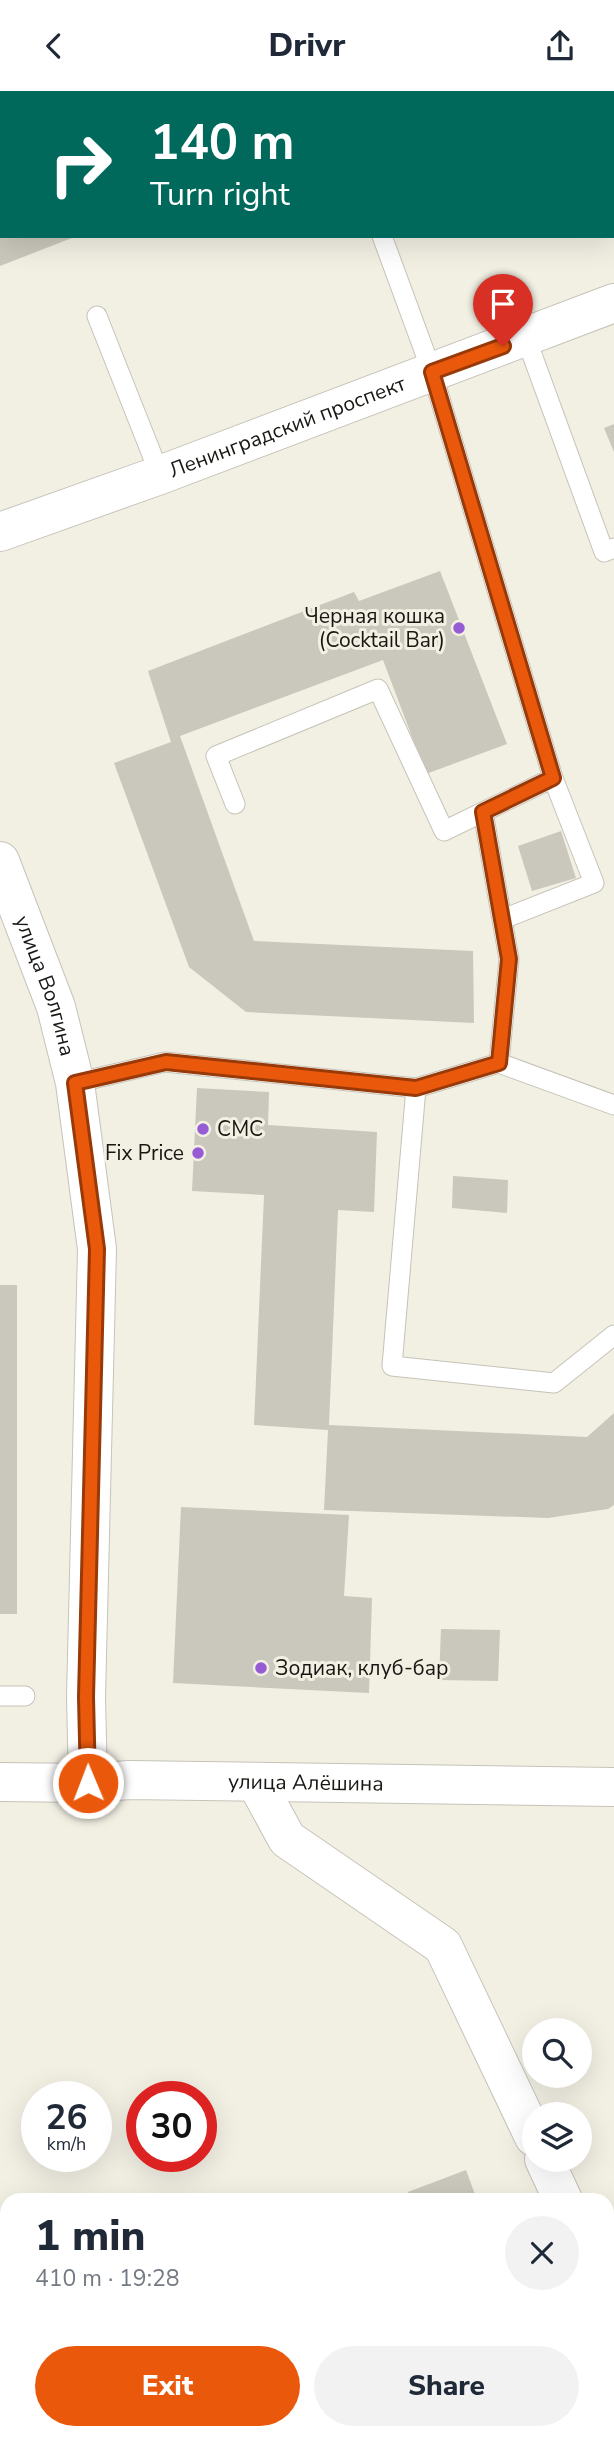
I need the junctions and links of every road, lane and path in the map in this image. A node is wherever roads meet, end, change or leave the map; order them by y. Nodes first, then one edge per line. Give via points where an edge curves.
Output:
1 (383, 238) edge
2 (614, 303) edge
3 (97, 317) dead end
4 (526, 338) junction
5 (432, 372) junction
6 (160, 475) junction
7 (0, 532) edge
8 (614, 548) edge
9 (553, 778) junction
10 (236, 804) dead end
11 (483, 812) junction
12 (0, 861) edge
13 (503, 919) junction
14 (499, 1063) junction
15 (75, 1083) junction
16 (416, 1088) junction
17 (614, 1105) edge
18 (614, 1335) edge
19 (0, 1696) edge
20 (24, 1696) dead end
21 (0, 1782) edge
22 (256, 1782) junction
23 (88, 1783) junction
24 (614, 1787) edge
25 (522, 2112) edge
26 (550, 2172) edge
27 (560, 2193) edge

1 - 5 lane
2 - 4 street, Ленинградский проспект
3 - 6 lane
4 - 5 street, Ленинградский проспект
4 - 8 lane via 604,552
5 - 6 street, Ленинградский проспект
5 - 9 lane
6 - 7 street, Ленинградский проспект
9 - 11 lane
9 - 13 lane via 594,883
10 - 11 lane via 216,756 378,689 444,831
11 - 13 lane
12 - 15 street, улица Волгина via 56,1007
13 - 14 lane via 509,959
14 - 16 lane
14 - 17 lane
15 - 16 lane via 166,1062
15 - 23 street, улица Волгина via 97,1249
16 - 18 lane via 392,1366 554,1383
19 - 20 lane
21 - 23 street, улица Алёшина
22 - 23 street, улица Алёшина
22 - 24 street, улица Алёшина
22 - 25 street via 287,1839 443,1946
26 - 27 street

